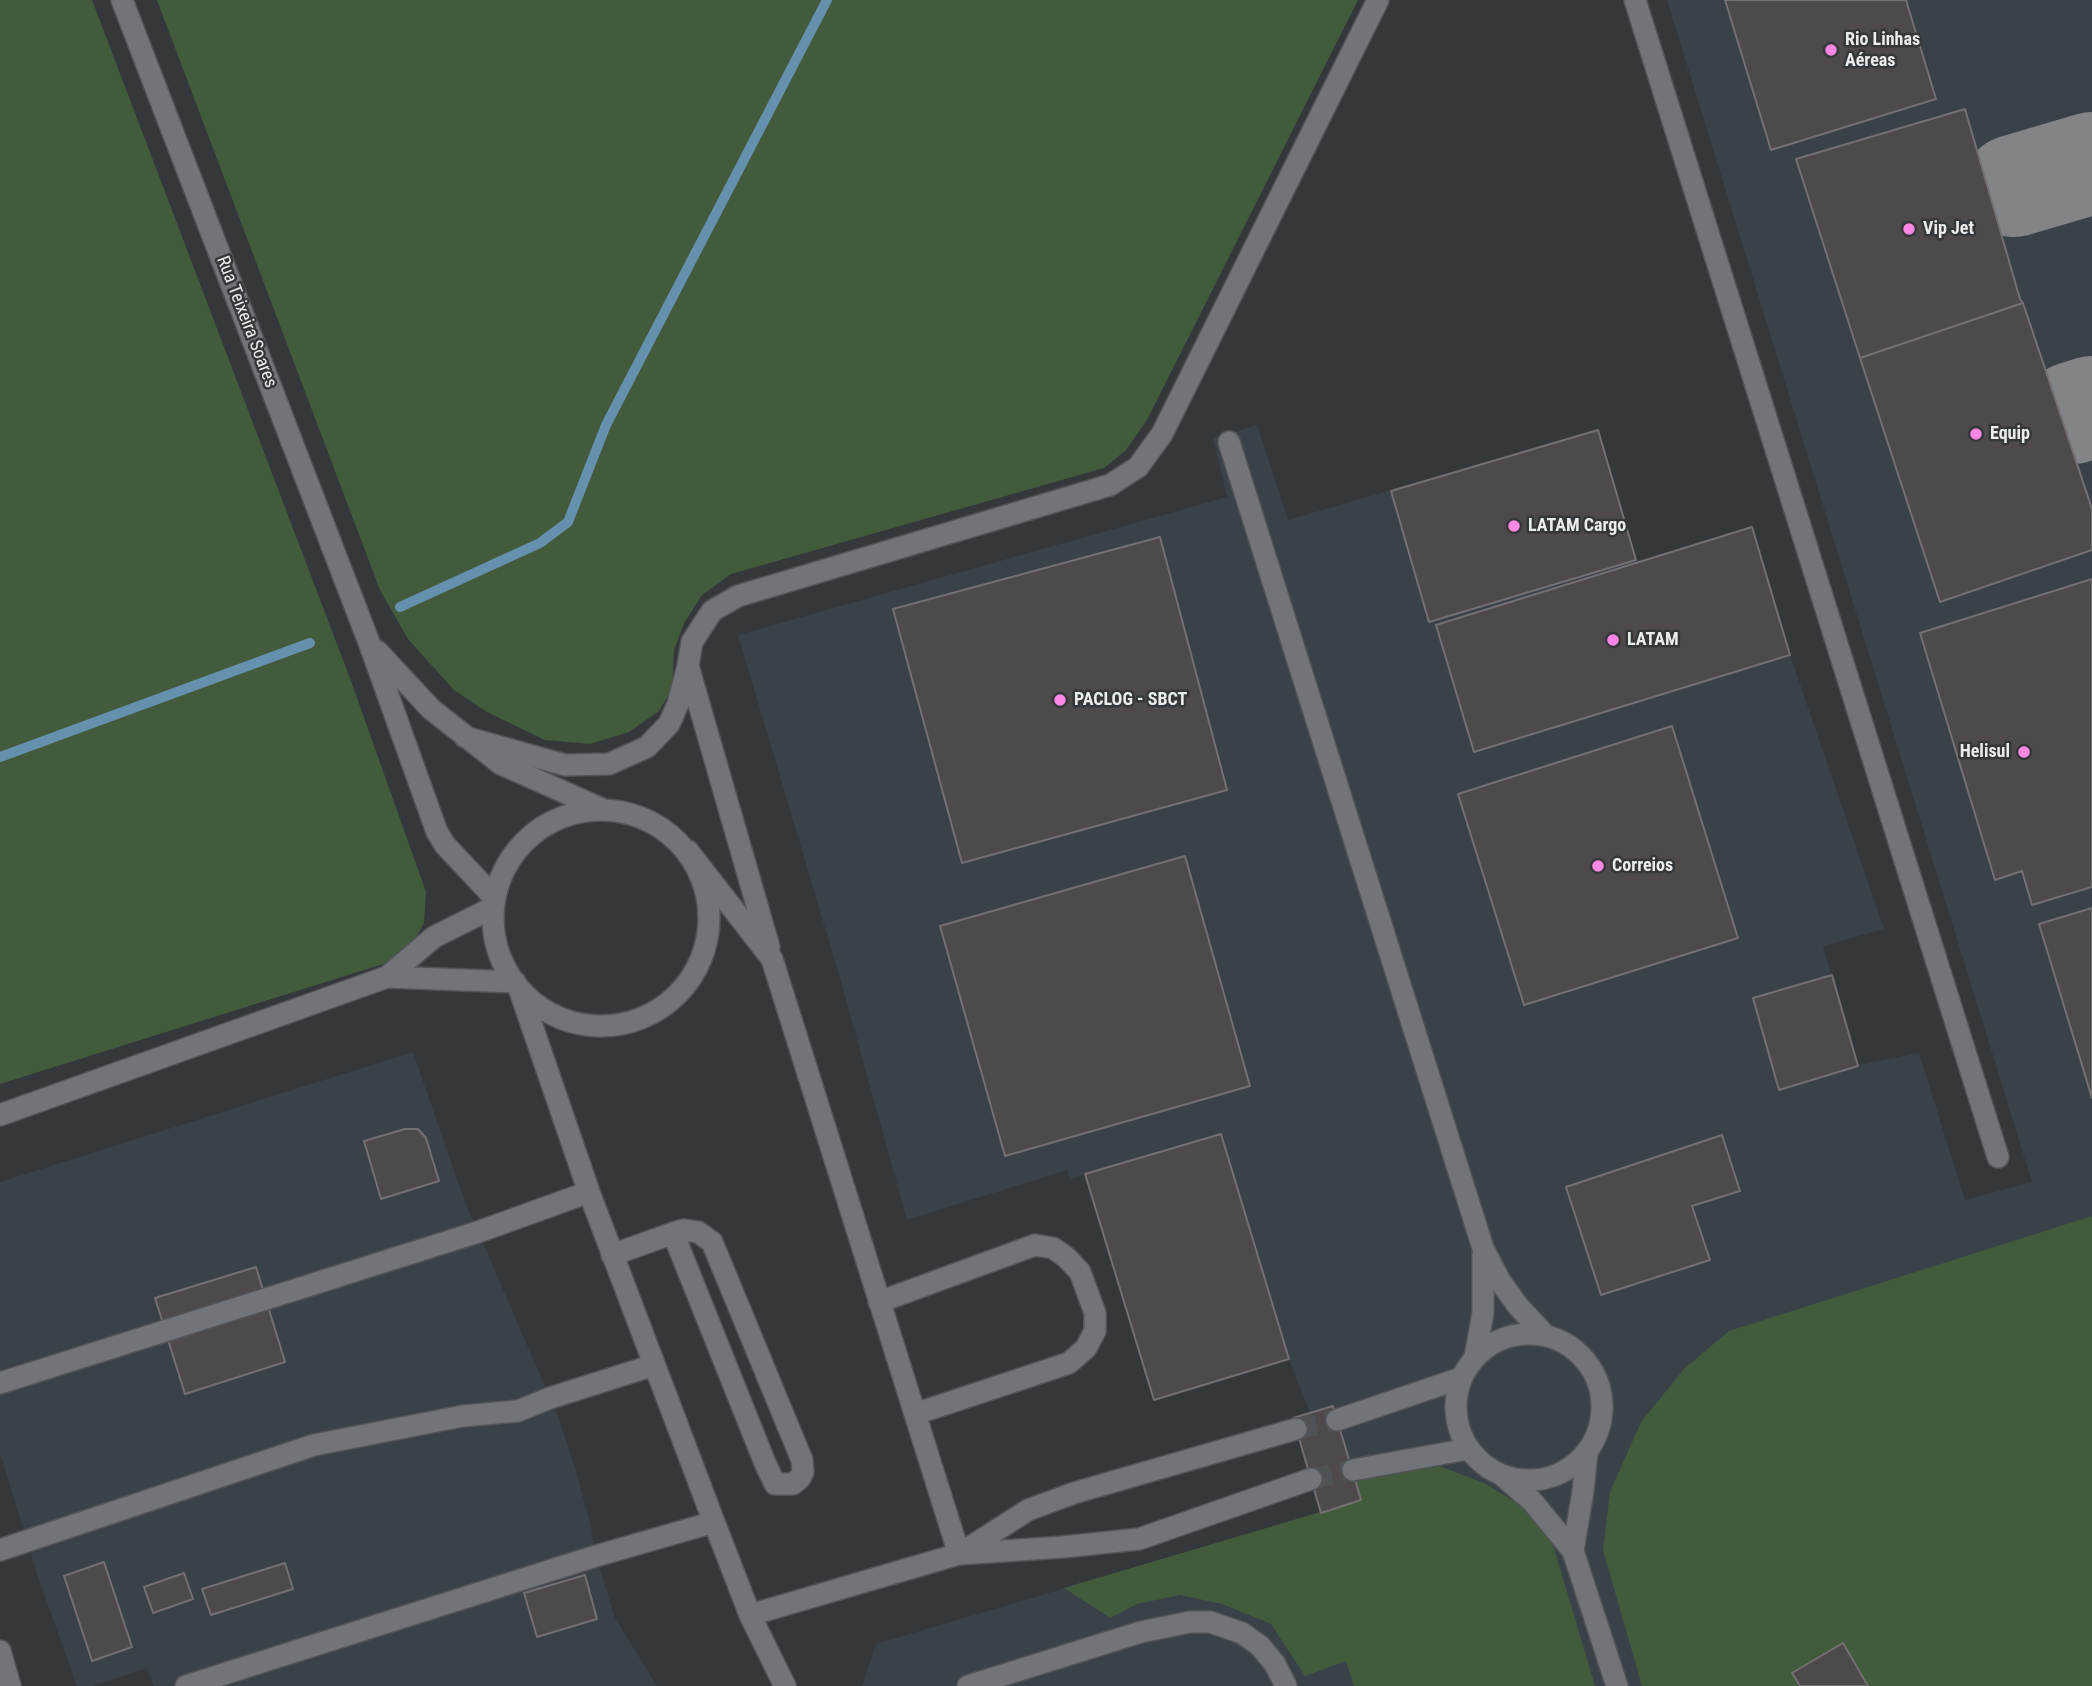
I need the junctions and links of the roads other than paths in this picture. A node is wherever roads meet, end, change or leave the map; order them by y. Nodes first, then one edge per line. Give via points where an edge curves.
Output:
1 (122, 0) edge
2 (1378, 0) edge
3 (1636, 0) edge
4 (1229, 442) dead end
5 (370, 645) junction
6 (688, 666) junction
7 (465, 737) junction
8 (602, 809) junction
9 (688, 851) junction
10 (491, 902) junction
11 (772, 959) junction
12 (387, 977) junction
13 (517, 986) junction
14 (0, 1115) edge
15 (1998, 1157) dead end
16 (589, 1192) junction
17 (673, 1233) junction
18 (1483, 1248) junction
19 (612, 1255) junction
20 (879, 1302) junction
21 (1546, 1336) junction
22 (1475, 1357) junction
23 (654, 1365) junction
24 (1461, 1378) junction
25 (0, 1383) edge
26 (915, 1414) junction
27 (1338, 1420) tunnel mouth
28 (1296, 1429) tunnel mouth
29 (1468, 1449) junction
30 (1587, 1452) junction
31 (1353, 1470) tunnel mouth
32 (1504, 1477) junction
33 (1311, 1479) tunnel mouth
34 (714, 1521) junction
35 (0, 1550) edge
36 (1573, 1551) junction
37 (959, 1554) junction
38 (750, 1615) junction
39 (0, 1651) edge
40 (10, 1686) edge
41 (186, 1686) edge
42 (785, 1686) edge
43 (968, 1686) edge
44 (1286, 1686) edge
45 (1617, 1686) edge

1 - 5 street, Rua Teixeira Soares
2 - 6 street via 1162,434 1138,467 1111,485 738,596 712,611 692,642
3 - 15 street
4 - 18 street
5 - 7 street, Rua Teixeira Soares via 431,709
5 - 10 street, Rua Teixeira Soares via 437,832
6 - 7 street via 669,724 647,747 609,764 565,765
6 - 11 street
7 - 8 street, Rua Teixeira Soares via 501,764
8 - 9 street via 635,814 665,829
8 - 10 street via 567,815 536,832 512,857 496,882
9 - 11 street
9 - 13 street via 706,884 711,921 703,957 691,979 656,1013 620,1026 584,1027 549,1014
10 - 12 street via 434,937
10 - 13 street via 502,960
11 - 20 street
12 - 13 street
12 - 14 street
13 - 16 street
16 - 19 street
16 - 25 street via 478,1232
17 - 17 street via 698,1232 712,1242 802,1460 803,1472 793,1484 775,1484 768,1470
17 - 19 street
18 - 21 street via 1512,1298
18 - 22 street via 1483,1313
19 - 23 street
20 - 26 street
20 - 26 street via 1035,1245 1053,1248 1080,1272 1095,1313 1095,1331 1086,1348 1069,1363
21 - 22 street via 1520,1334 1496,1342
21 - 30 street via 1569,1346 1587,1363 1598,1385 1602,1409
22 - 24 street
23 - 34 street
23 - 35 street via 517,1411 463,1416 314,1444
24 - 27 street
24 - 29 street via 1455,1402 1458,1427
26 - 37 street
28 - 37 street via 1028,1510
29 - 31 street
29 - 32 street via 1484,1466
30 - 32 street via 1570,1468 1549,1478
30 - 36 street
32 - 36 street via 1532,1501
33 - 37 street via 1139,1539
34 - 38 street
34 - 41 street
36 - 45 street
37 - 38 street
38 - 42 street
39 - 40 street
43 - 44 street via 1141,1632 1190,1622 1210,1622 1242,1633 1275,1664

